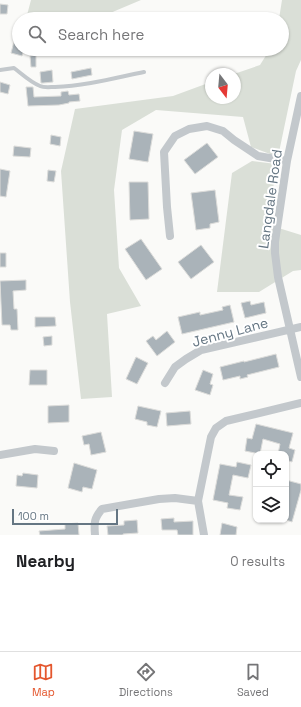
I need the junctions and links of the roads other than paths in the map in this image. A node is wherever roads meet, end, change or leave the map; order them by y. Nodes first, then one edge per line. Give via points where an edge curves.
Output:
1 (0, 70) edge
2 (144, 72) dead end
3 (301, 96) edge
4 (287, 161) junction
5 (170, 236) dead end
6 (301, 327) edge
7 (290, 330) junction
8 (301, 377) edge
9 (165, 383) dead end
10 (301, 403) edge
11 (54, 451) dead end
12 (0, 455) edge
13 (198, 500) junction
14 (94, 535) edge
15 (204, 535) edge

1 - 2 lane via 14,68 34,83 45,87 88,84
3 - 4 street, Langdale Road
4 - 5 street via 258,156 223,130 207,126 189,129 175,136 164,152
4 - 7 street, Langdale Road via 275,253
6 - 7 street, Jenny Lane
7 - 8 street, Langdale Road
7 - 9 street, Jenny Lane via 201,350 175,368
10 - 13 street via 226,421 216,428 211,437
11 - 12 street via 35,449
13 - 14 street via 159,499 102,509 95,521
13 - 15 street

